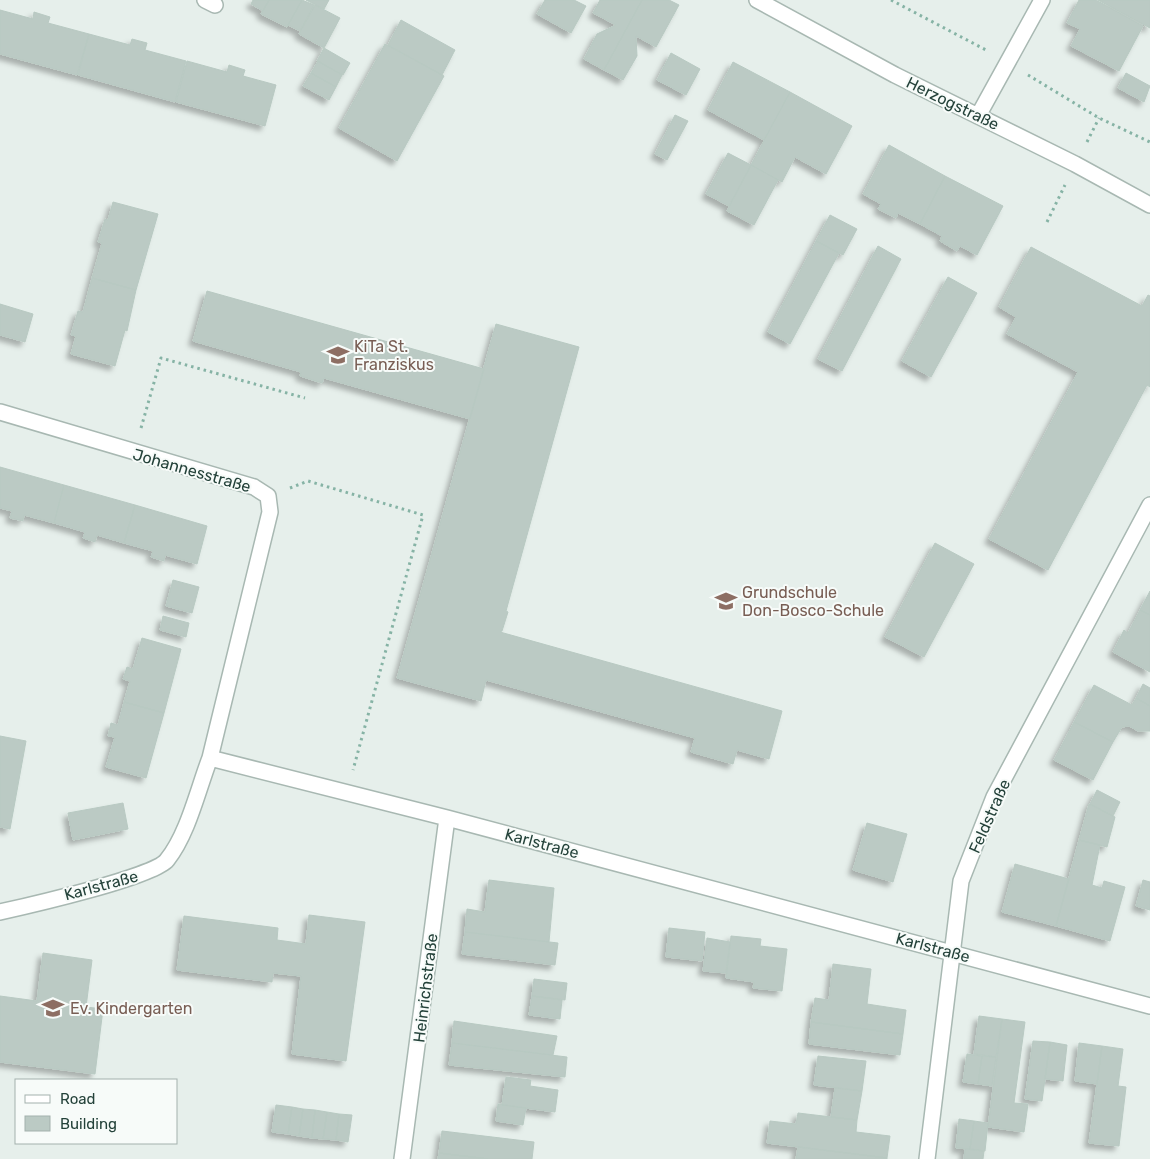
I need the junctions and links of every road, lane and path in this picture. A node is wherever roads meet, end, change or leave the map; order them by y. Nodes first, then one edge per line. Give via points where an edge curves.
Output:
1 (757, 0) edge
2 (1042, 0) edge
3 (978, 116) junction
4 (1150, 205) edge
5 (305, 398) dead end
6 (0, 412) edge
7 (134, 453) junction
8 (268, 496) junction
9 (1150, 505) edge
10 (210, 758) junction
11 (346, 792) junction
12 (447, 818) junction
13 (0, 912) edge
14 (952, 952) junction
15 (1150, 1006) edge
16 (402, 1159) edge
17 (927, 1159) edge

1 - 3 street, Herzogstraße
2 - 3 street
3 - 4 street, Herzogstraße
5 - 7 path via 161,358
6 - 7 street, Johannesstraße
7 - 8 street, Johannesstraße via 254,487
8 - 10 street, Johannesstraße via 270,512
8 - 11 path via 308,481 423,515
9 - 14 street, Feldstraße via 994,797 961,882
10 - 11 street, Karlstraße
10 - 13 street, Karlstraße via 178,845 166,862 144,874
11 - 12 street, Karlstraße
12 - 14 street, Karlstraße
12 - 16 street, Heinrichstraße
14 - 15 street, Karlstraße
14 - 17 street, Feldstraße

